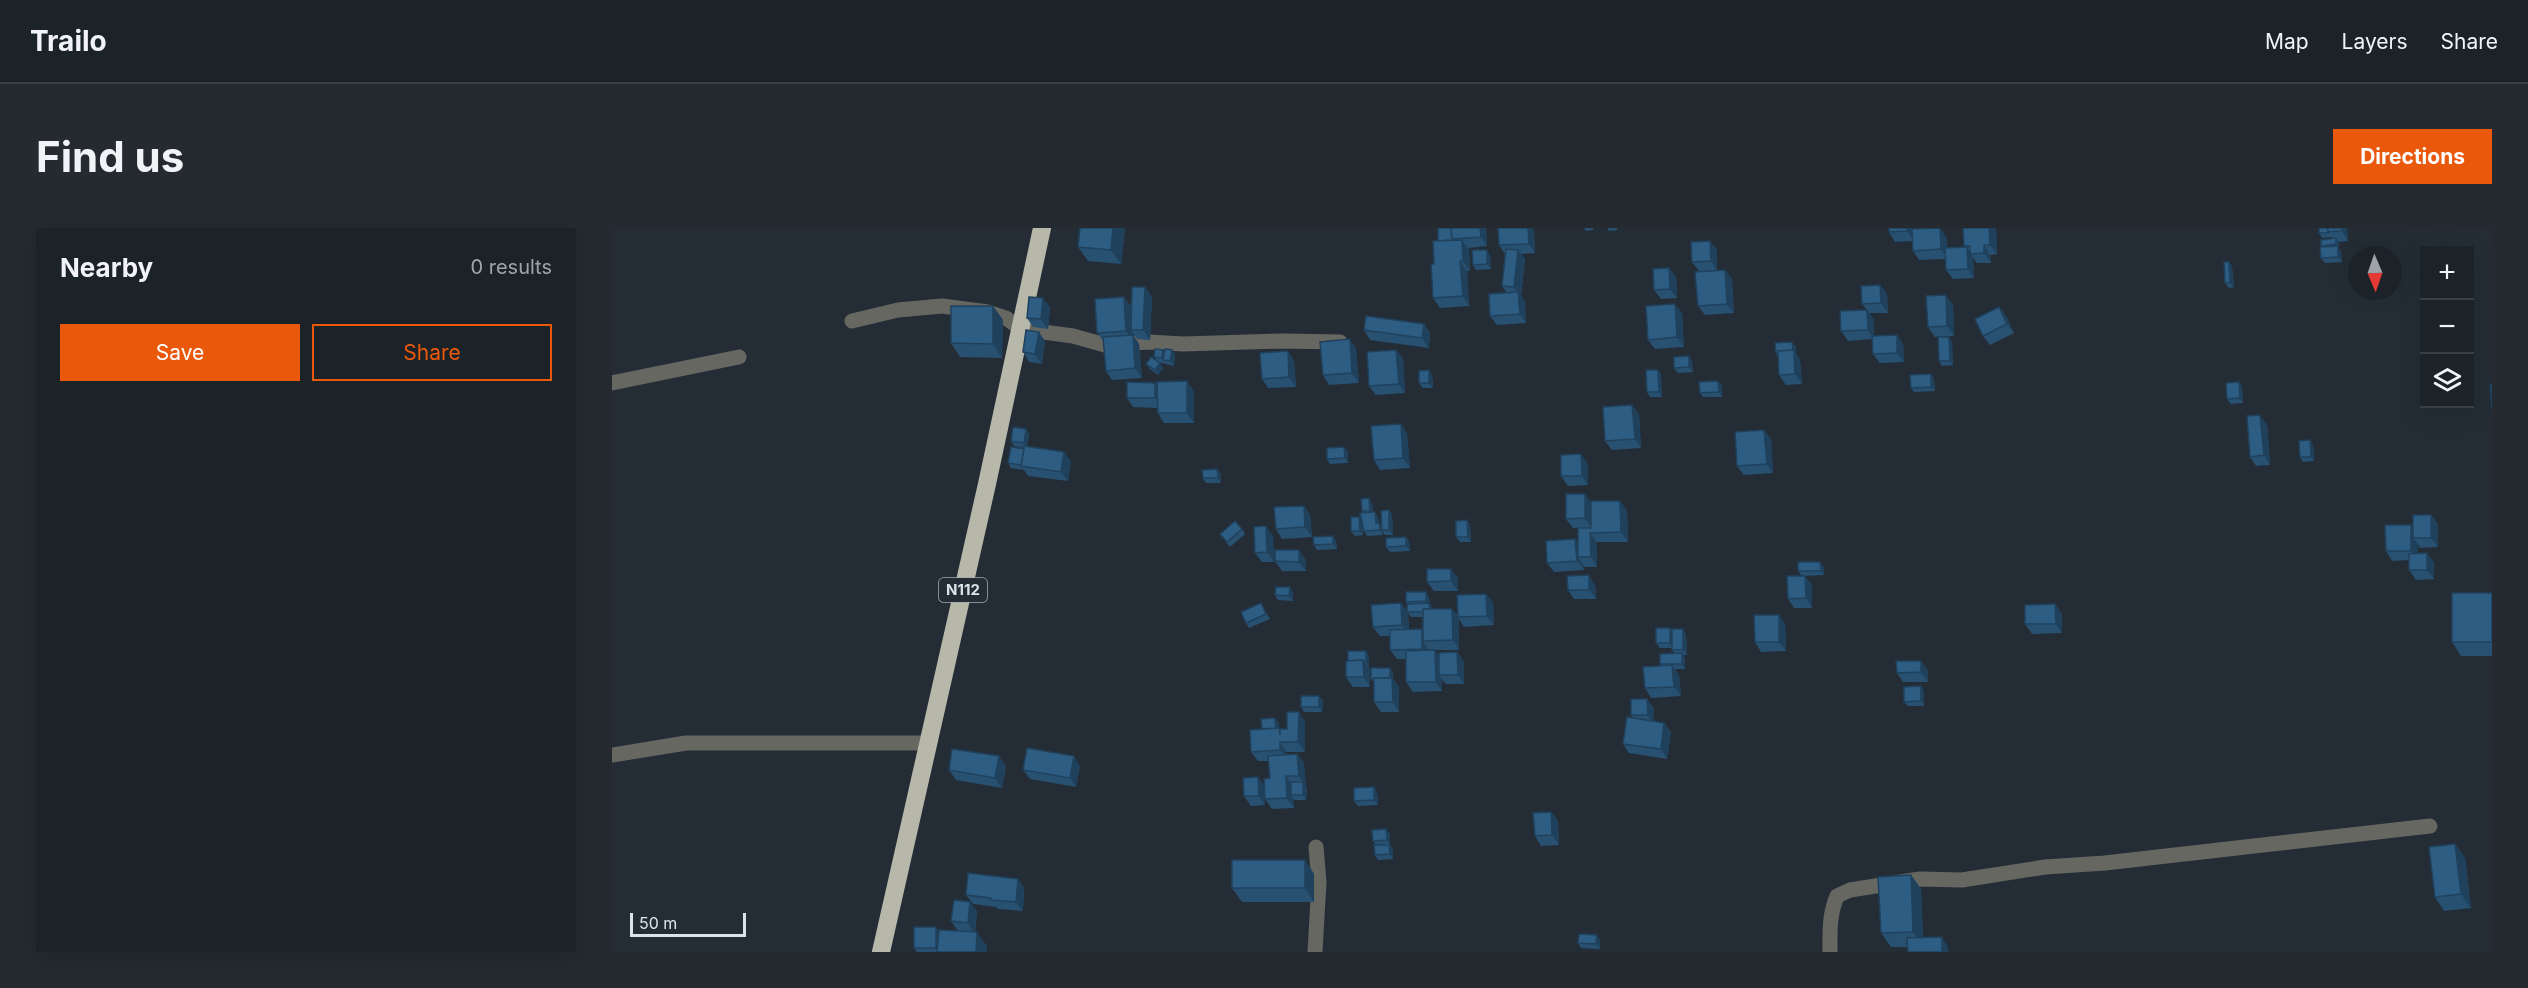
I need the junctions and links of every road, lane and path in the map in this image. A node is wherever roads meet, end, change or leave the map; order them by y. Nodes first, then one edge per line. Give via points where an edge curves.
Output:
1 (1042, 228) edge
2 (852, 321) dead end
3 (1021, 328) junction
4 (1346, 342) edge
5 (739, 357) dead end
6 (612, 383) edge
7 (929, 743) junction
8 (612, 755) edge
9 (2430, 826) dead end
10 (1316, 847) dead end
11 (881, 952) edge
12 (1315, 952) edge
13 (1830, 952) edge

1 - 3 highway, N112
2 - 3 street via 898,310 942,306 988,312
3 - 4 street via 1105,345
3 - 7 highway, N112
5 - 6 street
7 - 8 street via 686,743
7 - 11 highway, N112
9 - 13 street via 2045,867 1962,880 1920,879 1850,890 1837,896 1833,905
10 - 12 street via 1319,882

